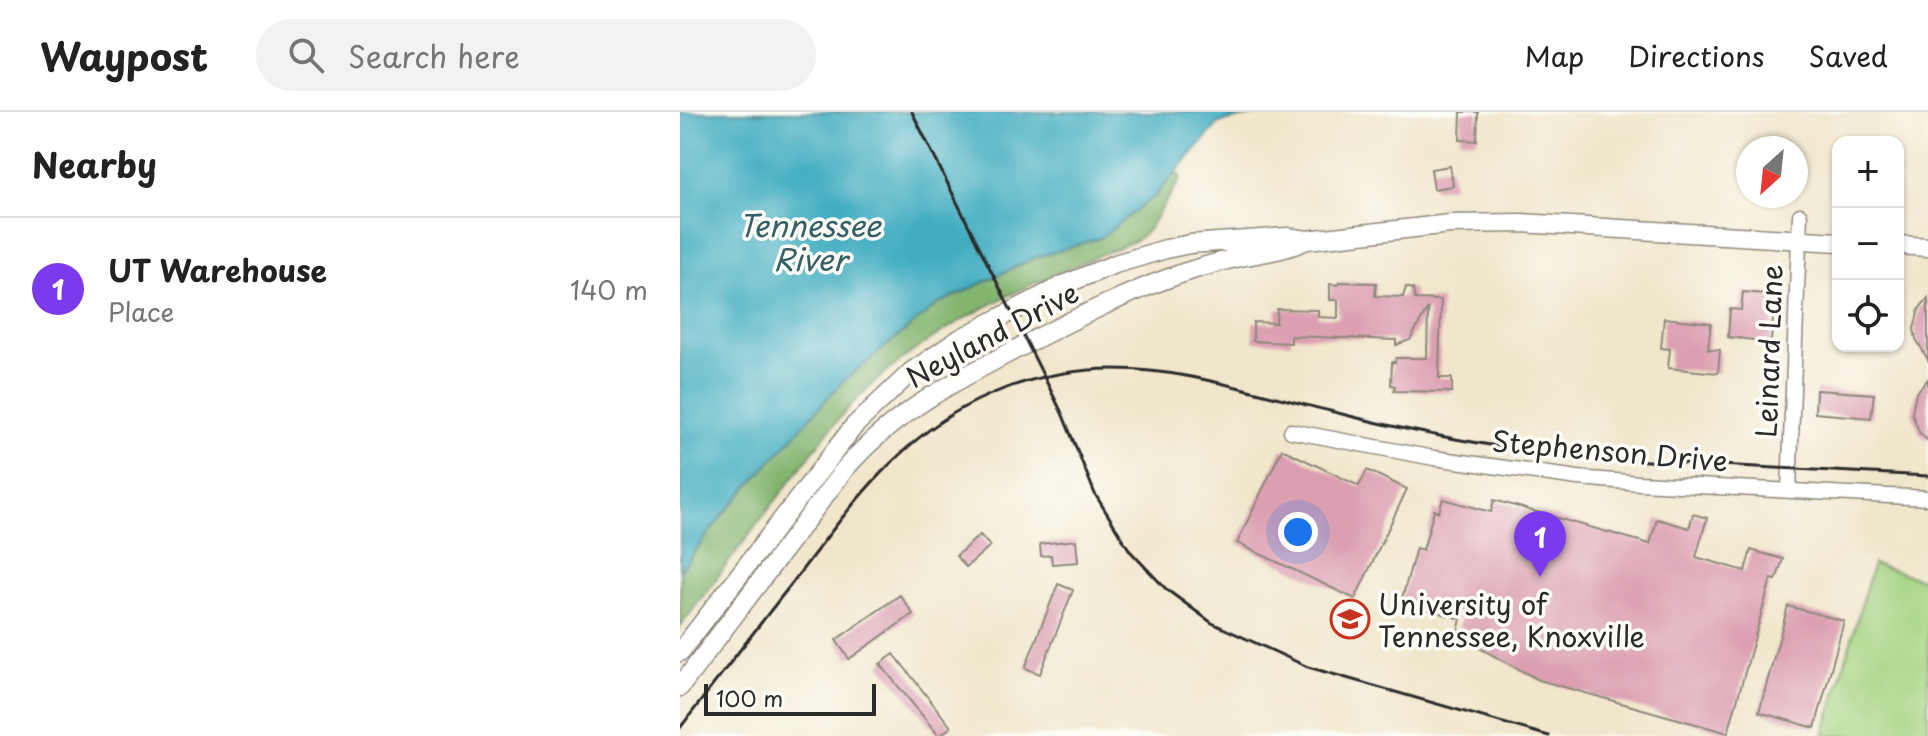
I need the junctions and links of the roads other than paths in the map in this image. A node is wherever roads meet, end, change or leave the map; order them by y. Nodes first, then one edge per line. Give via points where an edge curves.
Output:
1 (1800, 215) dead end
2 (1307, 240) junction
3 (1799, 240) junction
4 (1832, 242) edge
5 (1904, 245) edge
6 (1928, 247) edge
7 (1291, 431) dead end
8 (1789, 490) junction
9 (1928, 498) edge
10 (680, 652) edge
11 (680, 687) edge

1 - 3 street, Leinard Lane
2 - 3 main road, Neyland Drive via 1450,224 1521,223
2 - 10 main road, Neyland Drive via 1221,241 1155,252 1063,285 961,338 911,372 854,426
2 - 11 main road, Neyland Drive via 1185,272 1108,303 975,370 905,413 844,470
3 - 4 main road, Neyland Drive
3 - 8 street, Leinard Lane
5 - 6 main road
7 - 8 street, Stephenson Drive via 1578,478
8 - 9 street, Stephenson Drive

